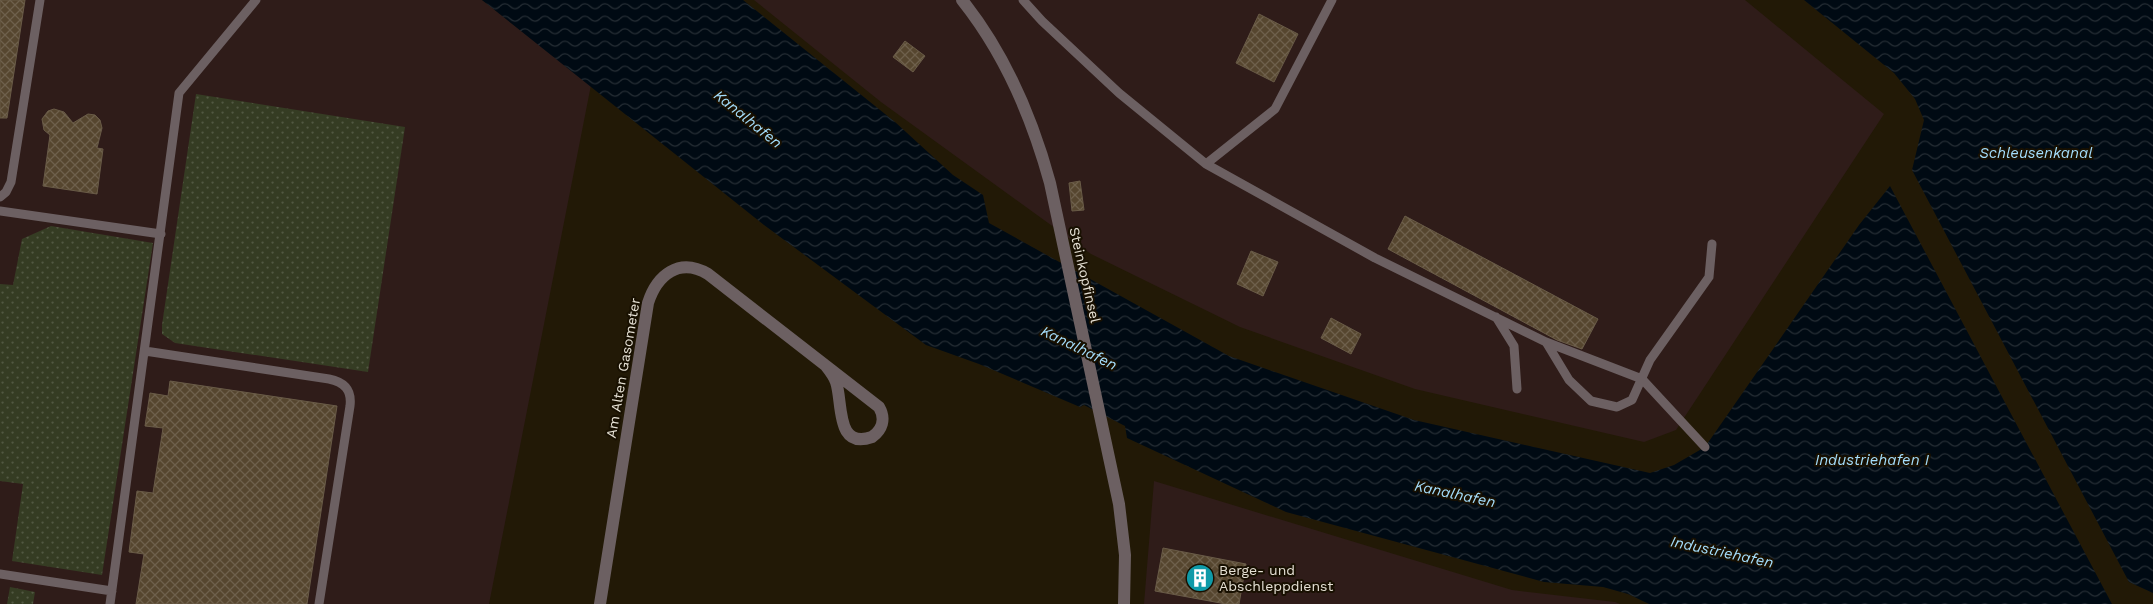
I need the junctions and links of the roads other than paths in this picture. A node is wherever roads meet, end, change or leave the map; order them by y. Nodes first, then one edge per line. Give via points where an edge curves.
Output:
1 (40, 0) edge
2 (256, 0) edge
3 (962, 0) edge
4 (1023, 0) edge
5 (1332, 0) edge
6 (1206, 164) junction
7 (0, 197) edge
8 (0, 211) edge
9 (160, 234) junction
10 (1712, 244) dead end
11 (1495, 316) junction
12 (1546, 342) junction
13 (145, 351) junction
14 (826, 366) junction
15 (1642, 379) junction
16 (1517, 389) dead end
17 (1705, 447) dead end
18 (0, 574) edge
19 (112, 591) junction
20 (110, 604) edge
21 (319, 604) edge
22 (600, 604) edge
23 (1124, 604) edge

1 - 7 lane via 11,180 8,190
2 - 9 lane via 180,93
3 - 23 street, Steinkopfinsel via 994,44 1025,105 1041,150 1113,470 1124,539
4 - 6 lane via 1119,93
5 - 6 lane via 1275,109
6 - 11 lane via 1375,258
8 - 9 lane
9 - 13 lane
10 - 15 lane via 1709,277 1650,360
11 - 12 lane
11 - 16 lane via 1514,346
12 - 15 lane
12 - 15 lane via 1569,380 1591,401 1617,407 1632,400
13 - 19 lane
13 - 21 lane via 329,379 347,388 350,406
14 - 14 street, Am Alten Gasometer via 879,407 882,424 872,437 859,438 845,429 836,380
14 - 22 street, Am Alten Gasometer via 702,270 684,266 661,279 648,303
15 - 17 lane
18 - 19 lane
19 - 20 lane

